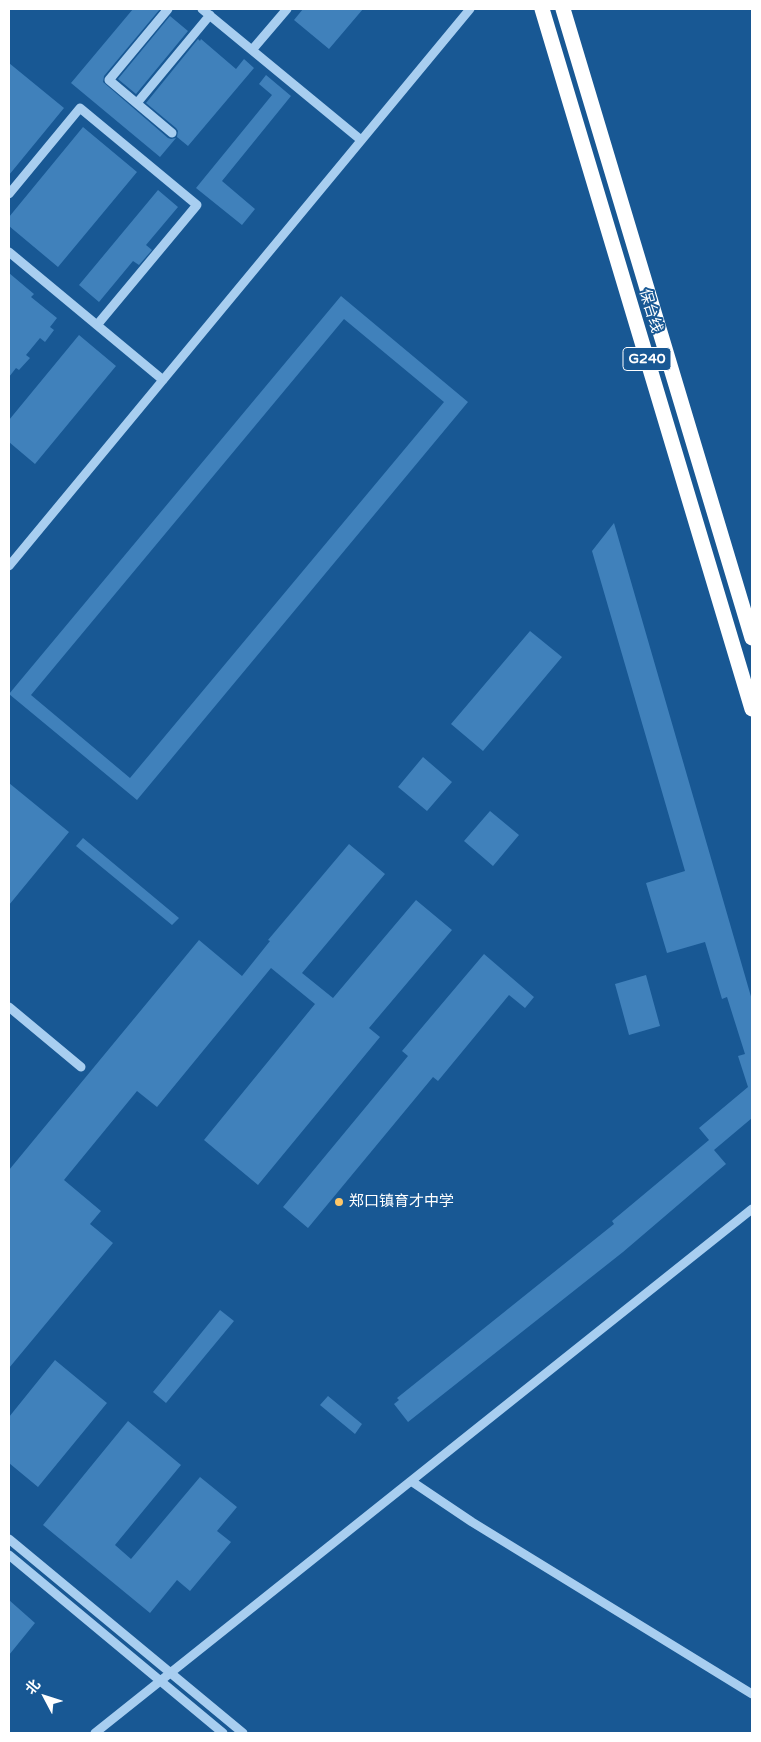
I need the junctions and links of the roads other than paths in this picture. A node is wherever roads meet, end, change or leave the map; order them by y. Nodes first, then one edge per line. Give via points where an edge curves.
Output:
1 (168, 9) edge
2 (287, 9) edge
3 (470, 9) edge
4 (542, 9) edge
5 (563, 9) edge
6 (206, 12) edge
7 (252, 50) junction
8 (136, 103) junction
9 (172, 132) dead end
10 (361, 140) junction
11 (9, 194) edge
12 (9, 252) edge
13 (97, 325) junction
14 (163, 380) junction
15 (9, 566) edge
16 (752, 638) edge
17 (752, 709) edge
18 (9, 1007) edge
19 (81, 1067) dead end
20 (752, 1209) edge
21 (411, 1481) junction
22 (9, 1539) edge
23 (9, 1555) edge
24 (170, 1673) junction
25 (160, 1681) junction
26 (752, 1694) edge
27 (95, 1733) edge
28 (223, 1733) edge
29 (243, 1733) edge

1 - 8 street via 109,80
2 - 7 street
3 - 10 street
4 - 17 highway, 保台线 / G240
5 - 16 highway, 保台线 / G240
6 - 7 street
6 - 8 street
7 - 10 street
8 - 9 street
10 - 14 street
11 - 13 street via 80,108 197,205
12 - 13 street
13 - 14 street
14 - 15 street
18 - 19 street
20 - 21 street
21 - 24 street
21 - 26 street
22 - 24 street
23 - 25 street
24 - 25 street
24 - 29 street
25 - 27 street
25 - 28 street

